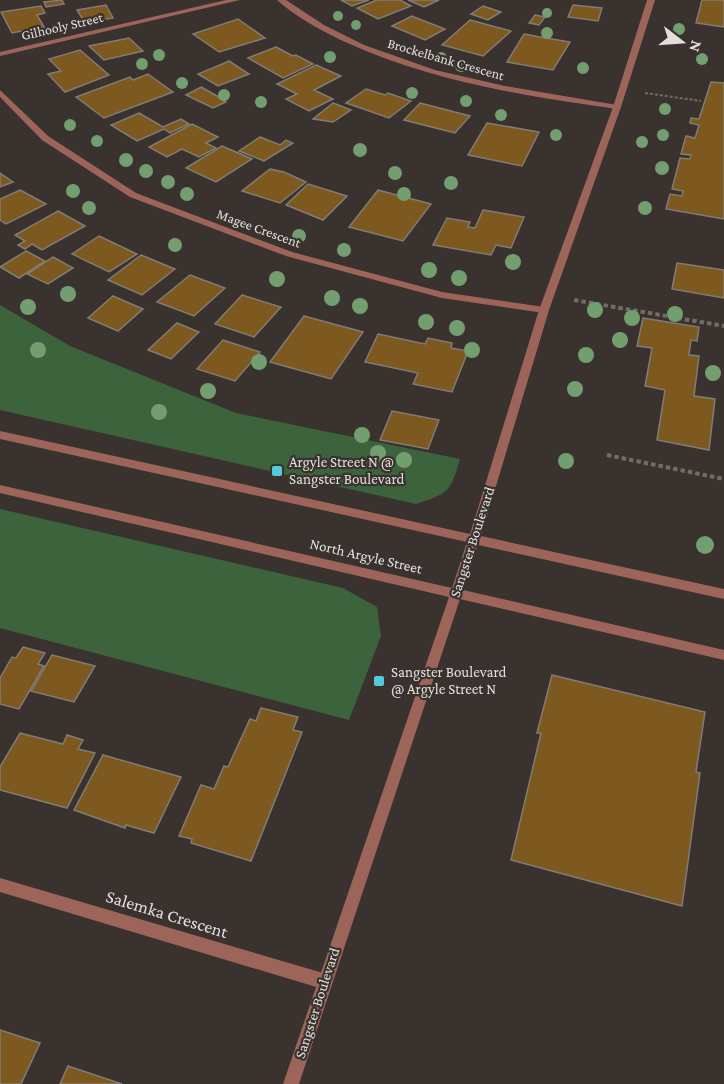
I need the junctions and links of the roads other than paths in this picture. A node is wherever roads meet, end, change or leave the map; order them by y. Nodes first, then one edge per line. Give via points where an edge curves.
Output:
1 (236, 0) edge
2 (281, 0) edge
3 (651, 0) edge
4 (0, 54) edge
5 (0, 92) edge
6 (617, 107) junction
7 (544, 310) junction
8 (0, 435) edge
9 (0, 489) edge
10 (474, 540) junction
11 (455, 593) junction
12 (724, 594) edge
13 (724, 655) edge
14 (0, 885) edge
15 (323, 981) junction
16 (291, 1084) edge

1 - 4 street, Gilhooly Street
2 - 6 street, Brockelbank Crescent via 325,30 379,54 452,78 526,95
3 - 6 street, Sangster Boulevard
5 - 7 street, Magee Crescent via 45,138 133,195 289,254 442,295
6 - 7 street, Sangster Boulevard
7 - 10 street, Sangster Boulevard
8 - 10 street
9 - 11 street, North Argyle Street
10 - 11 street, Sangster Boulevard
10 - 12 street
11 - 13 street, North Argyle Street
11 - 15 street, Sangster Boulevard
14 - 15 street, Salemka Crescent
15 - 16 street, Sangster Boulevard

